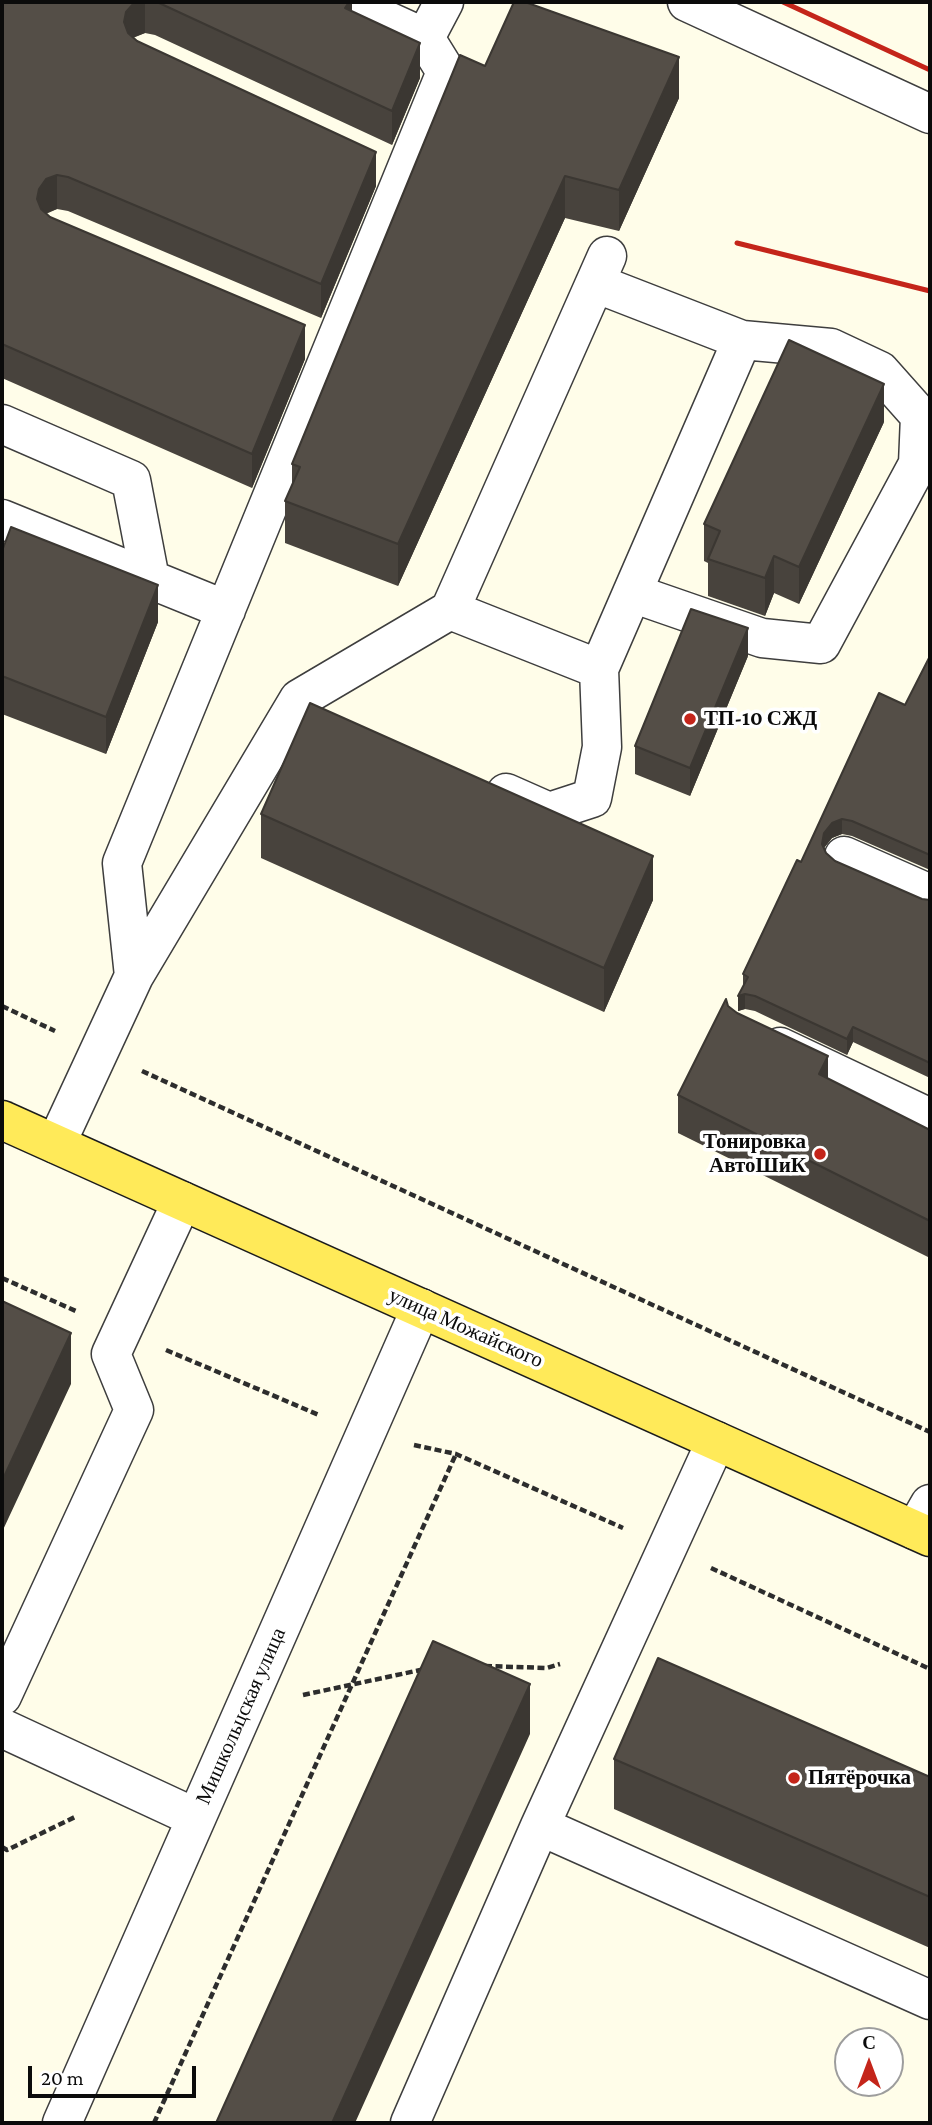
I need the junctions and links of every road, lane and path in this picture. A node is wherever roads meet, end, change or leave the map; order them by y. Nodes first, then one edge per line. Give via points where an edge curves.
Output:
1 (346, 2) edge
2 (444, 2) edge
3 (687, 2) edge
4 (425, 37) junction
5 (930, 114) edge
6 (367, 158) edge
7 (404, 175) junction
8 (296, 331) edge
9 (743, 340) junction
10 (333, 347) junction
11 (2, 424) edge
12 (2, 519) edge
13 (150, 579) junction
14 (632, 593) junction
15 (226, 610) junction
16 (450, 610) junction
17 (599, 669) junction
18 (299, 699) junction
19 (336, 716) edge
20 (474, 778) edge
21 (844, 856) dead end
22 (930, 894) edge
23 (134, 976) junction
24 (2, 1006) edge
25 (746, 1031) edge
26 (99, 1051) junction
27 (930, 1118) edge
28 (2, 1119) edge
29 (56, 1144) junction
30 (182, 1201) junction
31 (2, 1278) edge
32 (421, 1308) junction
33 (121, 1332) junction
34 (930, 1432) edge
35 (365, 1434) junction
36 (716, 1441) junction
37 (456, 1454) junction
38 (925, 1524) edge
39 (667, 1548) junction
40 (622, 1646) junction
41 (483, 1666) edge
42 (432, 1668) edge
43 (930, 1669) edge
44 (352, 1685) junction
45 (2, 1696) edge
46 (246, 1705) junction
47 (2, 1728) edge
48 (134, 1789) junction
49 (196, 1818) junction
50 (540, 1826) junction
51 (2, 1847) edge
52 (930, 2000) edge
53 (62, 2123) edge
54 (154, 2123) edge
55 (410, 2123) edge

1 - 4 street
2 - 4 street
3 - 5 street
4 - 7 street via 446,72
6 - 7 street
7 - 10 street
8 - 10 street
9 - 14 street
9 - 14 street via 831,348 880,371 920,416 918,464 821,644 762,638
9 - 16 street via 601,269
10 - 15 street
11 - 13 street via 131,480
12 - 13 street
13 - 15 street
14 - 17 street
15 - 23 street via 122,863
16 - 17 street
16 - 18 street
17 - 20 street via 602,747 592,798 549,812
18 - 19 street
18 - 23 street
21 - 22 street
23 - 26 street
24 - 26 path
25 - 27 street
26 - 29 street
26 - 34 path
28 - 29 main road, улица Можайского
29 - 30 main road, улица Можайского
30 - 32 main road, улица Можайского
30 - 33 street
31 - 33 path
32 - 35 street, Мишкольцская улица
32 - 36 main road, улица Можайского
33 - 35 path
33 - 45 street via 111,1354 134,1410
35 - 37 path
35 - 46 street, Мишкольцская улица
36 - 38 main road, улица Можайского
36 - 39 street
37 - 39 path
37 - 44 path
39 - 40 street
39 - 43 path
40 - 41 path via 547,1668
40 - 50 street
42 - 44 path
44 - 46 path
44 - 54 path
46 - 49 street, Мишкольцская улица
47 - 48 street
48 - 49 street
48 - 51 path via 7,1850
49 - 53 street, Мишкольцская улица
50 - 52 street
50 - 55 street

